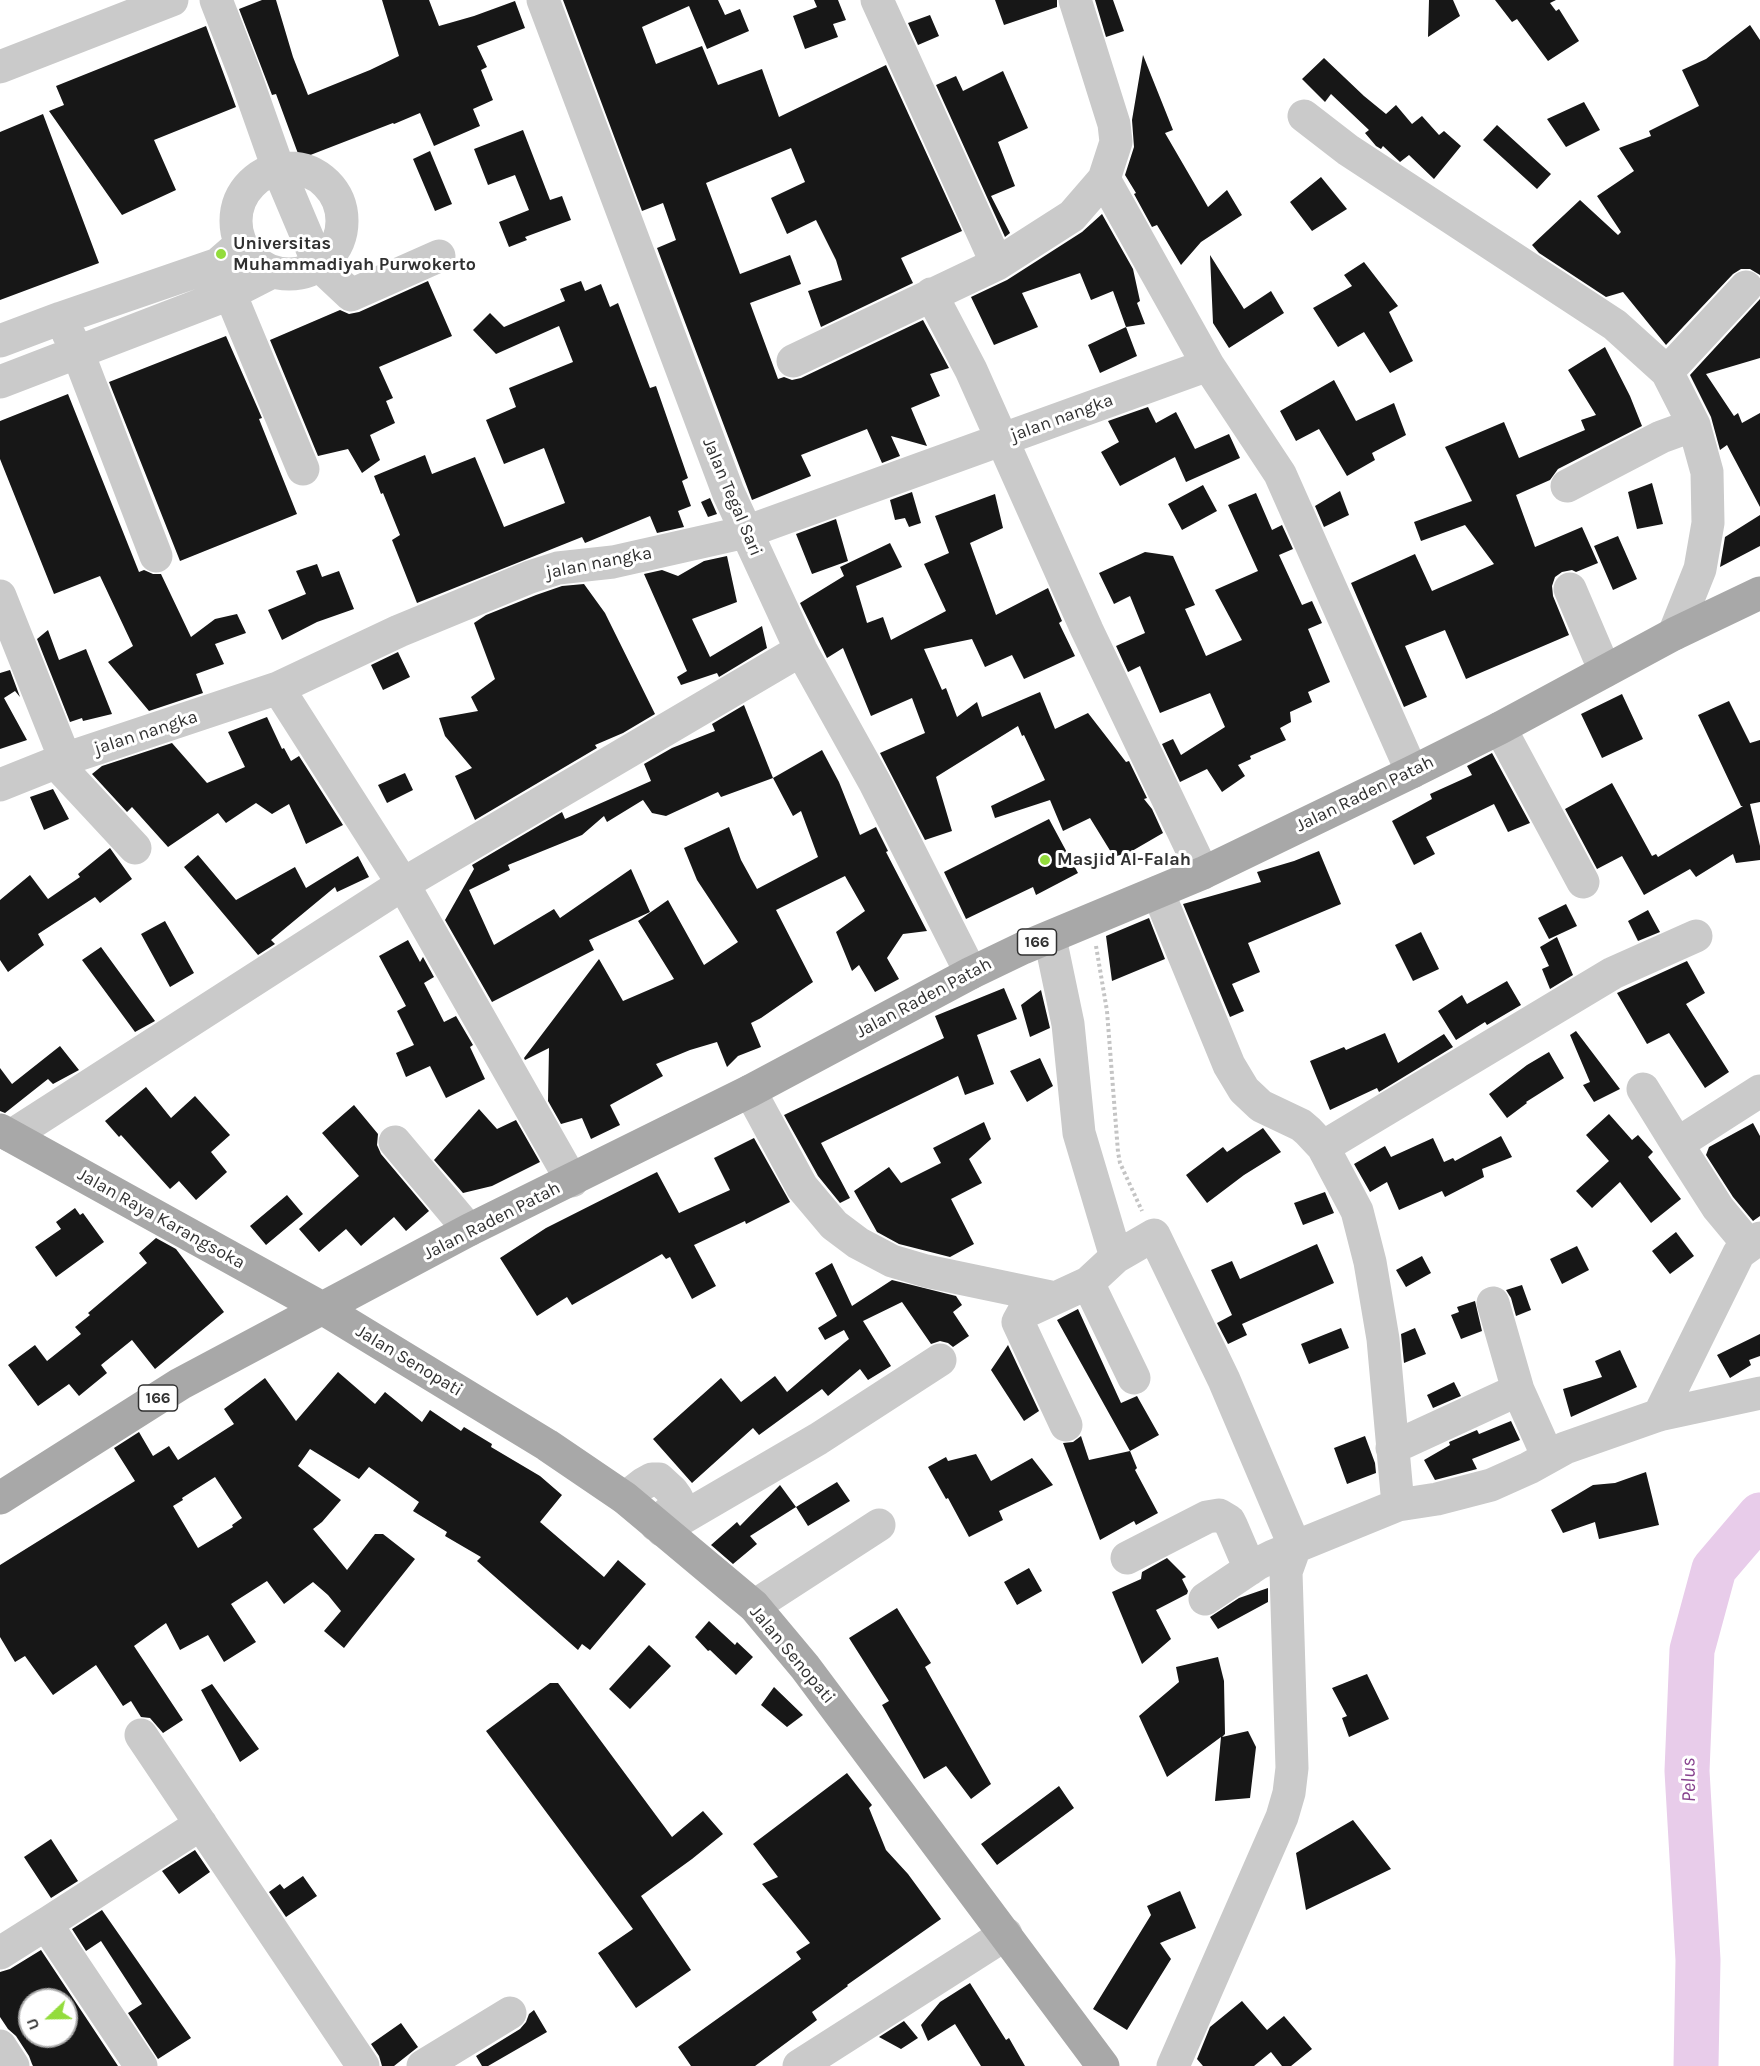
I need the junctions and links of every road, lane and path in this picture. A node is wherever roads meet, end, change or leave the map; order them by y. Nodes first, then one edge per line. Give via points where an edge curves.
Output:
1 (216, 0) edge
2 (543, 0) edge
3 (878, 0) edge
4 (1075, 0) edge
5 (163, 2) edge
6 (0, 67) edge
7 (1304, 116) dead end
8 (278, 168) junction
9 (1104, 179) junction
10 (439, 256) dead end
11 (998, 264) junction
12 (319, 265) junction
13 (229, 267) junction
14 (1746, 287) dead end
15 (931, 294) junction
16 (61, 318) junction
17 (0, 341) edge
18 (78, 353) junction
19 (793, 361) dead end
20 (1208, 366) junction
21 (1667, 372) junction
22 (0, 382) edge
23 (1680, 430) junction
24 (1000, 440) junction
25 (303, 469) dead end
26 (1567, 486) dead end
27 (746, 532) junction
28 (156, 556) dead end
29 (1570, 589) dead end
30 (1760, 593) edge
31 (0, 596) edge
32 (1674, 634) junction
33 (801, 650) junction
34 (1599, 655) junction
35 (278, 688) junction
36 (1500, 728) junction
37 (1404, 753) junction
38 (60, 761) junction
39 (0, 785) edge
40 (135, 848) dead end
41 (1196, 857) junction
42 (1583, 882) dead end
43 (402, 884) junction
44 (1158, 892) junction
45 (1091, 919) junction
46 (1696, 936) dead end
47 (1050, 938) junction
48 (971, 972) junction
49 (1644, 1089) dead end
50 (750, 1091) junction
51 (1760, 1091) edge
52 (5, 1133) edge
53 (395, 1142) dead end
54 (1677, 1144) junction
55 (1323, 1147) junction
56 (572, 1181) junction
57 (469, 1230) junction
58 (1149, 1238) junction
59 (1754, 1241) edge
60 (1116, 1257) junction
61 (1088, 1283) junction
62 (1055, 1298) junction
63 (1493, 1304) dead end
64 (322, 1308) junction
65 (940, 1360) dead end
66 (1134, 1378) dead end
67 (1518, 1390) junction
68 (1760, 1394) edge
69 (1659, 1415) junction
70 (1066, 1425) dead end
71 (1392, 1448) junction
72 (1548, 1457) junction
73 (0, 1498) edge
74 (1398, 1506) junction
75 (879, 1525) dead end
76 (659, 1528) junction
77 (1127, 1558) dead end
78 (1269, 1559) junction
79 (1205, 1599) dead end
80 (754, 1606) junction
81 (141, 1735) dead end
82 (201, 1824) junction
83 (45, 1924) junction
84 (1006, 1934) junction
85 (0, 1953) edge
86 (510, 2013) dead end
87 (0, 2046) edge
88 (14, 2066) edge
89 (141, 2066) edge
90 (363, 2066) edge
91 (423, 2066) edge
92 (799, 2066) edge
93 (1103, 2066) edge
94 (1173, 2066) edge

1 - 8 street
2 - 27 street, Jalan Tegal Sari via 723,481
3 - 11 street
4 - 9 street via 1116,142
5 - 6 street
7 - 21 street via 1348,150 1615,325
8 - 12 street via 299,169 318,177 333,191 341,210 341,231 333,250
8 - 13 street via 246,189 237,206
9 - 11 street via 1072,216
9 - 20 street
10 - 12 street via 351,295
11 - 15 street
12 - 13 street via 288,274 272,272 253,261
13 - 16 street
13 - 18 street
13 - 25 street
14 - 21 street
15 - 19 street
15 - 24 street via 971,370
16 - 17 street
16 - 18 street
18 - 22 street
18 - 28 street
20 - 24 street, jalan nangka
20 - 37 street via 1280,474
21 - 23 street
23 - 26 street
23 - 32 street via 1707,472 1708,523 1700,569
24 - 27 street, jalan nangka
24 - 41 street
27 - 33 street, Jalan Tegal Sari
27 - 35 street, jalan nangka via 613,562 558,568 530,577 399,631
29 - 34 street
30 - 32 main road, Jalan Raden Patah / 166
31 - 38 street
32 - 34 main road, Jalan Raden Patah / 166
33 - 43 street
33 - 48 street, Jalan Tegal Sari via 875,783
34 - 36 main road, Jalan Raden Patah / 166
35 - 38 street, jalan nangka
35 - 43 street
36 - 37 main road, Jalan Raden Patah / 166
36 - 42 street
37 - 41 main road, Jalan Raden Patah / 166
38 - 39 street, jalan nangka
38 - 40 street
41 - 44 main road, Jalan Raden Patah / 166
43 - 52 street
43 - 56 street
44 - 45 main road, Jalan Raden Patah / 166
44 - 55 street via 1229,1065 1244,1090 1261,1106 1300,1125
45 - 47 main road, Jalan Raden Patah / 166
45 - 58 path via 1107,1011 1118,1152
46 - 55 street via 1612,974
47 - 48 main road, Jalan Raden Patah / 166
47 - 60 street via 1068,1024 1079,1133
48 - 50 main road, Jalan Raden Patah / 166
49 - 54 street
50 - 56 main road, Jalan Raden Patah / 166
50 - 62 street via 802,1187 834,1225 858,1243 891,1261 926,1271
51 - 54 street
52 - 64 main road, Jalan Raya Karangsoka
53 - 57 street
54 - 59 street via 1718,1208
55 - 71 street via 1357,1211 1370,1262 1383,1339
56 - 57 main road, Jalan Raden Patah / 166
57 - 64 main road, Jalan Raden Patah / 166
58 - 60 street
58 - 78 street via 1224,1380
59 - 69 street via 1738,1253
60 - 61 street
61 - 62 street
61 - 66 street
62 - 70 street via 1023,1313 1018,1322
63 - 67 street
64 - 73 main road, 166 via 180,1384
64 - 76 main road, Jalan Senopati via 547,1445 625,1498
65 - 76 street via 818,1439
67 - 71 street
67 - 72 street
68 - 69 street
69 - 72 street
71 - 74 street
72 - 74 street via 1491,1485
74 - 78 street
75 - 80 street
76 - 80 main road, Jalan Senopati
77 - 78 street via 1219,1515
78 - 79 street
78 - 94 street via 1286,1572 1292,1768 1289,1793
80 - 84 main road, Jalan Senopati via 806,1667
81 - 82 street
82 - 83 street
82 - 90 street
83 - 85 street
83 - 89 street
84 - 92 street
84 - 93 main road, Jalan Senopati
86 - 91 street
87 - 88 street

